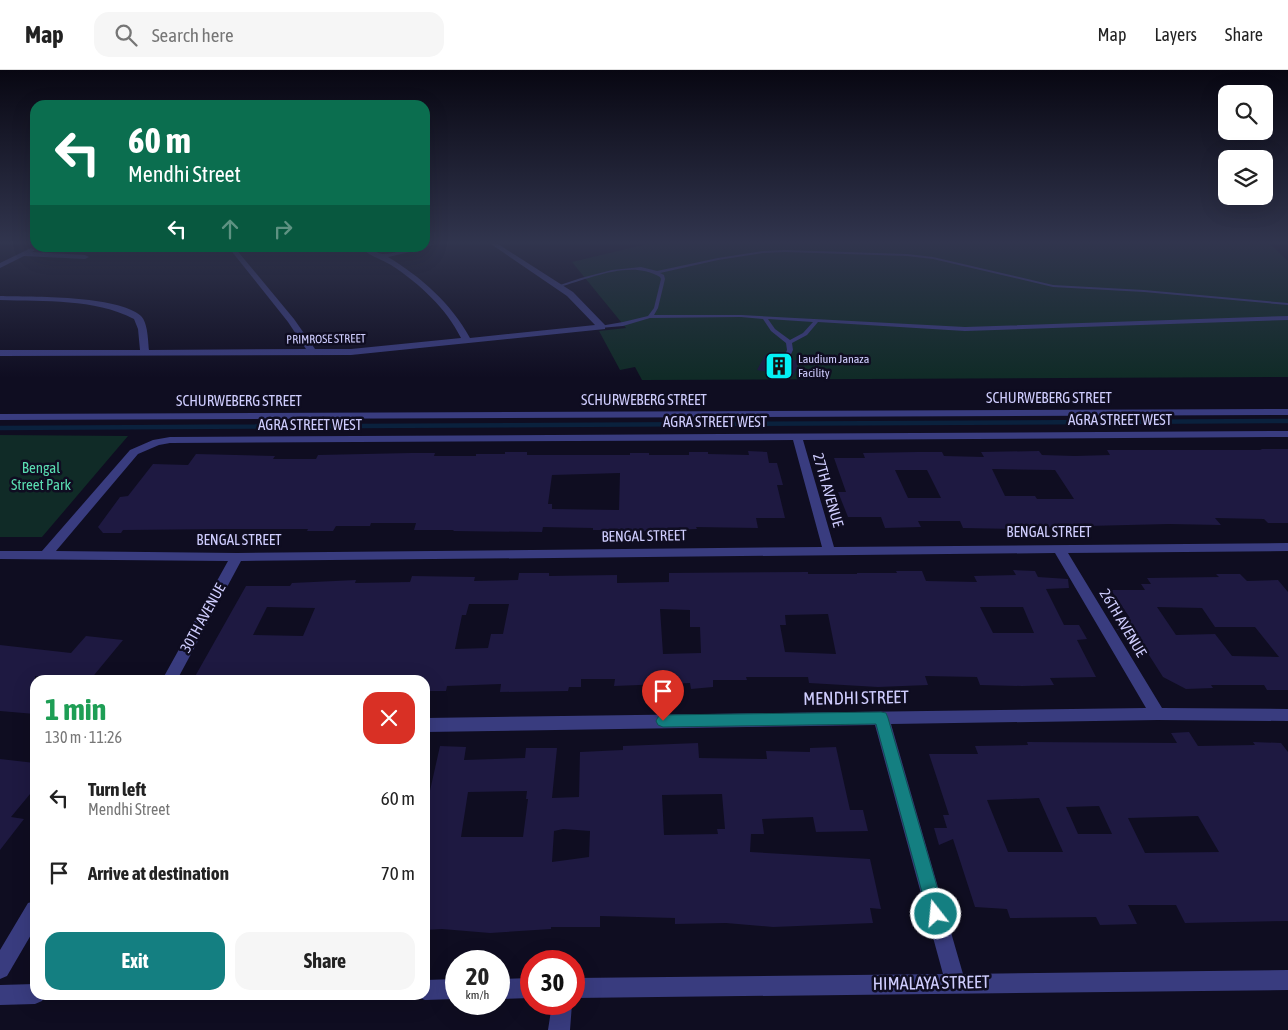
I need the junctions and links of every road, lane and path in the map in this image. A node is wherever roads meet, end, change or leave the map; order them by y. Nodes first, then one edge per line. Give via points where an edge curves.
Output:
1 (265, 289) edge
2 (426, 289) edge
3 (562, 289) edge
4 (661, 289) edge
5 (1104, 289) edge
6 (0, 298) edge
7 (1288, 304) edge
8 (650, 317) junction
9 (764, 317) junction
10 (1288, 318) edge
11 (816, 321) junction
12 (602, 326) junction
13 (467, 341) junction
14 (789, 342) junction
15 (312, 352) junction
16 (0, 353) edge
17 (145, 353) junction
18 (788, 354) dead end
19 (1288, 412) edge
20 (0, 416) edge
21 (1288, 434) edge
22 (797, 437) junction
23 (1288, 547) edge
24 (1059, 548) junction
25 (829, 550) junction
26 (0, 555) edge
27 (46, 555) junction
28 (237, 557) junction
29 (172, 675) edge
30 (1158, 714) junction
31 (1288, 715) edge
32 (881, 718) junction
33 (430, 725) edge
34 (30, 918) edge
35 (0, 969) edge
36 (1288, 980) edge
37 (956, 983) junction
38 (585, 988) edge
39 (445, 989) edge
40 (430, 990) edge
41 (30, 994) edge
42 (0, 995) edge
43 (561, 1015) edge
44 (559, 1030) edge

1 - 15 street
2 - 13 street via 461,327
3 - 12 street
4 - 8 lane
5 - 7 lane
6 - 17 street via 120,308 138,318
8 - 9 lane, PRIMROSE STREET
8 - 12 lane, PRIMROSE STREET
9 - 11 lane, PRIMROSE STREET
9 - 14 lane via 773,330
10 - 11 lane, PRIMROSE STREET via 965,328
11 - 14 lane via 803,337
12 - 13 street, PRIMROSE STREET
13 - 15 street, PRIMROSE STREET via 381,350
14 - 18 lane
15 - 17 street, PRIMROSE STREET
16 - 17 street, PRIMROSE STREET
19 - 20 street, SCHURWEBERG STREET
21 - 22 street, AGRA STREET WEST
22 - 25 street, 27TH AVENUE
22 - 27 street, AGRA STREET WEST via 157,442 134,452
23 - 24 street, BENGAL STREET
24 - 25 street, BENGAL STREET
24 - 30 street, 26TH AVENUE
25 - 28 street, BENGAL STREET
26 - 27 street, BENGAL STREET
27 - 28 street, BENGAL STREET
28 - 29 street, 30TH AVENUE
30 - 31 street, MENDHI STREET
30 - 32 street, MENDHI STREET
32 - 33 street, MENDHI STREET
32 - 37 street
34 - 35 street
36 - 37 street, HIMALAYA STREET
37 - 38 street, HIMALAYA STREET
39 - 40 street
41 - 42 street
43 - 44 street

